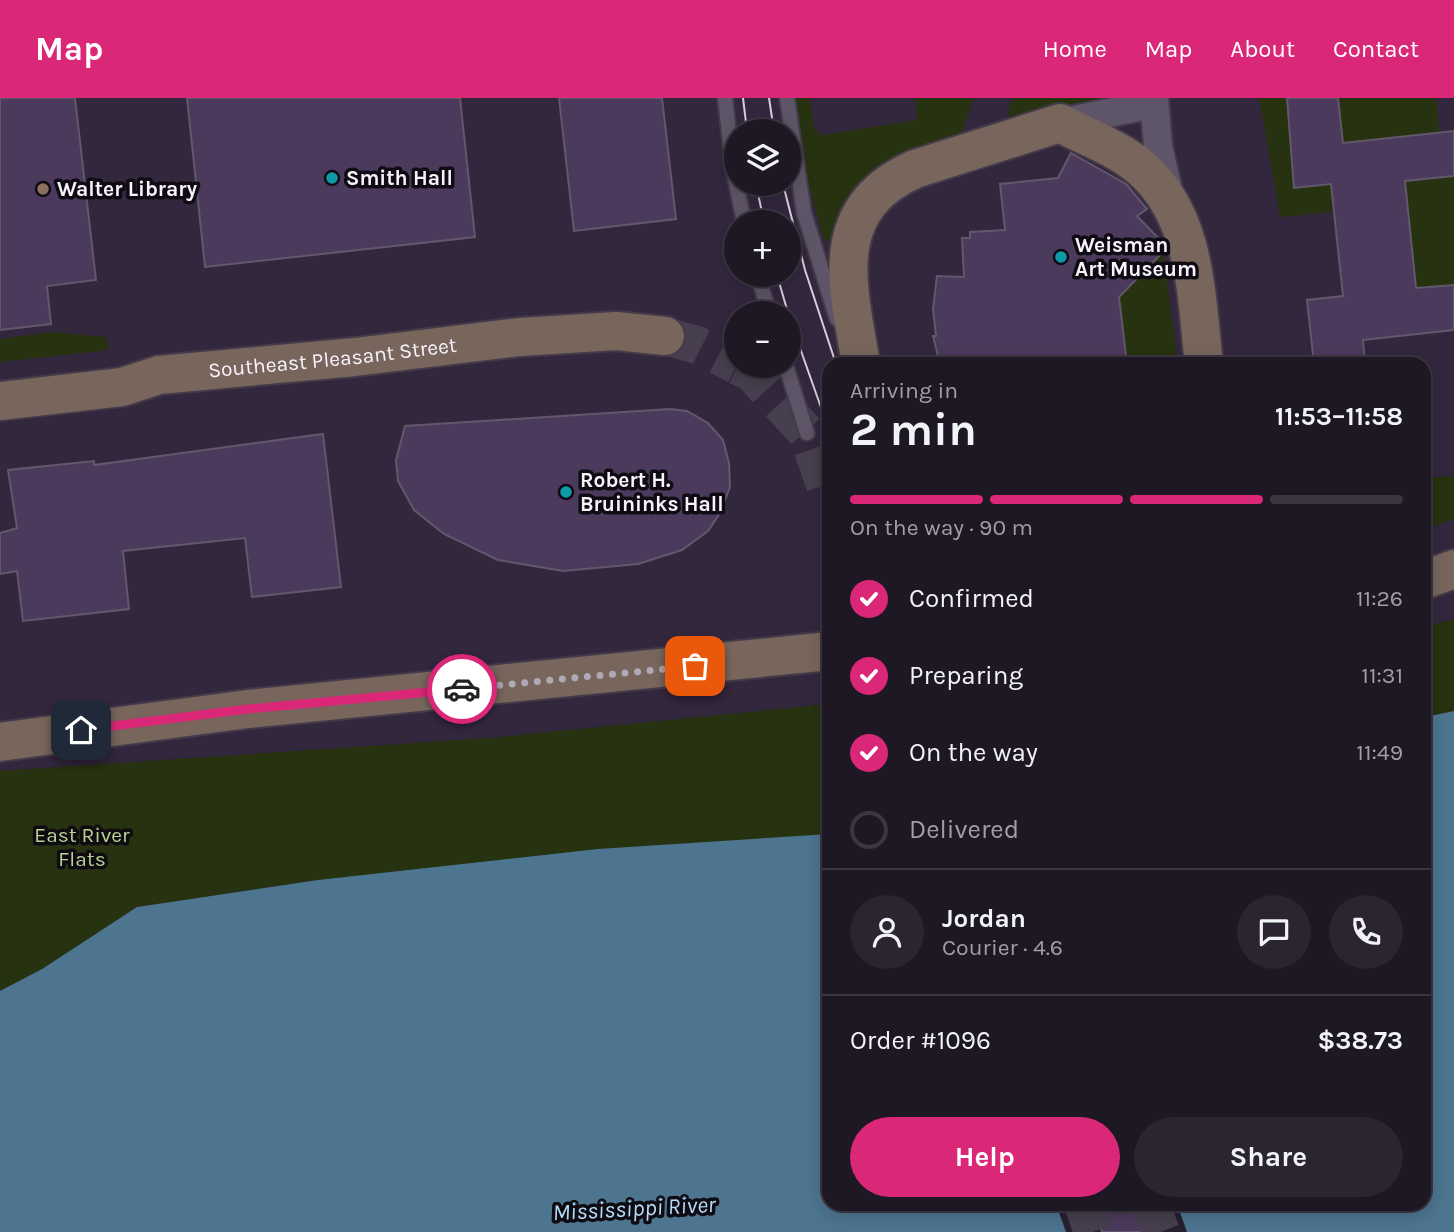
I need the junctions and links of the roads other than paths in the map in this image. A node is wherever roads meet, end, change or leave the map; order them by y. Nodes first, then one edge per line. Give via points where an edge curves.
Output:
1 (725, 98) edge
2 (787, 98) edge
3 (1153, 101) edge
4 (1060, 123) junction
5 (1172, 205) junction
6 (742, 210) edge
7 (665, 336) tunnel mouth
8 (849, 357) edge
9 (860, 357) edge
10 (1204, 357) edge
11 (790, 378) edge
12 (0, 401) edge
13 (807, 433) dead end
14 (1454, 569) edge
15 (1431, 577) edge
16 (822, 653) edge
17 (0, 742) edge

1 - 6 lane
2 - 8 lane via 804,214
3 - 4 street
3 - 5 street
4 - 5 street via 1141,168
4 - 9 street via 915,169 877,193 860,215 847,260
5 - 10 street via 1192,262
7 - 12 street, Southeast Pleasant Street via 616,331 520,337 159,375 122,387
11 - 13 lane
14 - 15 street
16 - 17 street via 248,709

